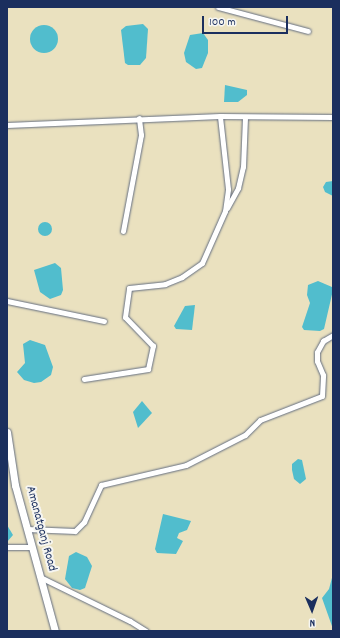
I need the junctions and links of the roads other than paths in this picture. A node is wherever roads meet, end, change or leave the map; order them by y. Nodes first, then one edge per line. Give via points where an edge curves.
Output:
1 (218, 7) edge
2 (308, 31) dead end
3 (220, 116) junction
4 (245, 117) junction
5 (333, 117) edge
6 (139, 118) junction
7 (7, 125) edge
8 (225, 211) junction
9 (123, 231) dead end
10 (7, 301) edge
11 (104, 321) dead end
12 (333, 336) edge
13 (84, 379) dead end
14 (7, 432) edge
15 (8, 449) edge
16 (27, 529) junction
17 (7, 547) edge
18 (32, 547) junction
19 (40, 577) junction
20 (55, 631) edge
21 (146, 631) edge

1 - 2 street
3 - 4 street
3 - 6 street
3 - 8 street via 221,141 228,173
4 - 5 street
4 - 8 street via 238,188
6 - 7 street
6 - 9 street via 141,135
8 - 13 street via 202,263 182,277 165,284 129,288 125,318 153,346 148,369
10 - 11 street
12 - 16 street via 323,341 317,352 317,361 323,375 322,396 260,420 245,435 186,465 101,485 84,522 75,531
14 - 15 main road, Amanatganj Road
15 - 16 main road, Amanatganj Road
16 - 18 main road, Amanatganj Road
17 - 18 street
18 - 19 main road, Amanatganj Road
19 - 20 main road, Amanatganj Road
19 - 21 street

